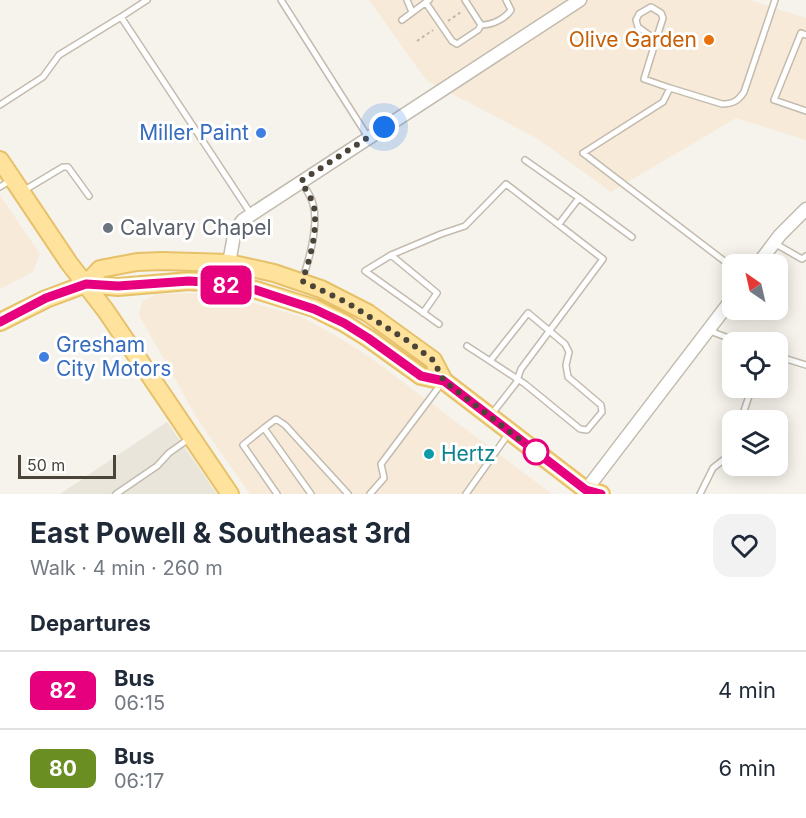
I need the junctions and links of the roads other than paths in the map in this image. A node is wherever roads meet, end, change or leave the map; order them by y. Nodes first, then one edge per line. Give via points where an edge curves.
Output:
1 (147, 0) edge
2 (281, 0) edge
3 (406, 0) edge
4 (465, 0) edge
5 (506, 0) edge
6 (580, 0) edge
7 (775, 0) edge
8 (427, 1) edge
9 (412, 12) junction
10 (121, 17) junction
11 (402, 20) dead end
12 (481, 25) junction
13 (806, 35) edge
14 (656, 40) junction
15 (670, 88) junction
16 (0, 105) edge
17 (806, 111) edge
18 (368, 137) junction
19 (0, 160) edge
20 (525, 160) dead end
21 (301, 181) junction
22 (11, 186) edge
23 (89, 196) dead end
24 (579, 198) junction
25 (806, 209) edge
26 (251, 214) junction
27 (559, 224) junction
28 (632, 237) dead end
29 (774, 243) junction
30 (766, 254) edge
31 (391, 255) junction
32 (806, 256) edge
33 (722, 259) edge
34 (229, 263) junction
35 (302, 281) junction
36 (86, 284) junction
37 (293, 300) junction
38 (722, 312) edge
39 (423, 313) junction
40 (0, 320) edge
41 (439, 324) dead end
42 (708, 330) junction
43 (550, 332) junction
44 (722, 335) edge
45 (467, 346) dead end
46 (788, 359) edge
47 (490, 361) junction
48 (806, 365) edge
49 (517, 379) junction
50 (444, 381) junction
51 (490, 417) junction
52 (264, 428) junction
53 (510, 432) junction
54 (192, 437) junction
55 (722, 461) edge
56 (592, 492) edge
57 (116, 494) edge
58 (230, 494) edge
59 (277, 494) edge
60 (311, 494) edge
61 (348, 494) edge
62 (370, 494) edge
63 (466, 494) edge
64 (700, 494) edge

1 - 10 lane
2 - 18 lane
3 - 9 lane
4 - 12 lane
5 - 12 lane via 509,13 490,25
6 - 18 street
7 - 15 lane via 738,100 722,104
8 - 9 lane
8 - 12 lane via 453,43 457,44
9 - 11 lane
10 - 16 lane via 59,55 43,77
10 - 26 lane
13 - 17 lane via 801,33 774,100
14 - 14 lane via 638,27 636,20 651,7 663,18
14 - 15 lane via 644,79
15 - 33 lane via 663,102 583,153
18 - 21 street
19 - 22 main road
20 - 24 lane
21 - 26 street
21 - 35 lane via 314,206 311,247
22 - 23 lane via 68,167
22 - 36 main road
24 - 27 lane
24 - 28 lane
25 - 29 street
26 - 34 street via 235,230
27 - 31 lane via 507,184 465,226
27 - 43 lane via 603,259
29 - 30 street
29 - 32 lane via 802,259
31 - 39 lane via 437,293
31 - 39 lane via 364,271
34 - 35 main road
34 - 36 main road via 137,262 100,269
35 - 37 main road
35 - 50 main road via 386,326 433,360
36 - 37 main road via 219,283
36 - 40 main road
36 - 54 main road
37 - 50 main road via 344,323 421,376
38 - 42 street
39 - 41 lane
42 - 44 lane
42 - 56 street
43 - 47 lane via 528,313
43 - 49 lane
43 - 49 lane via 569,352 568,377 602,405 602,412 587,430 580,429
45 - 47 lane
46 - 48 lane
47 - 49 lane
49 - 51 lane
50 - 51 main road
50 - 62 lane via 381,464 384,478
51 - 53 main road
52 - 59 lane via 243,445
52 - 60 lane
52 - 61 lane via 276,419 285,425
53 - 56 main road
53 - 63 lane
54 - 57 lane
54 - 58 main road
55 - 64 lane via 713,468

